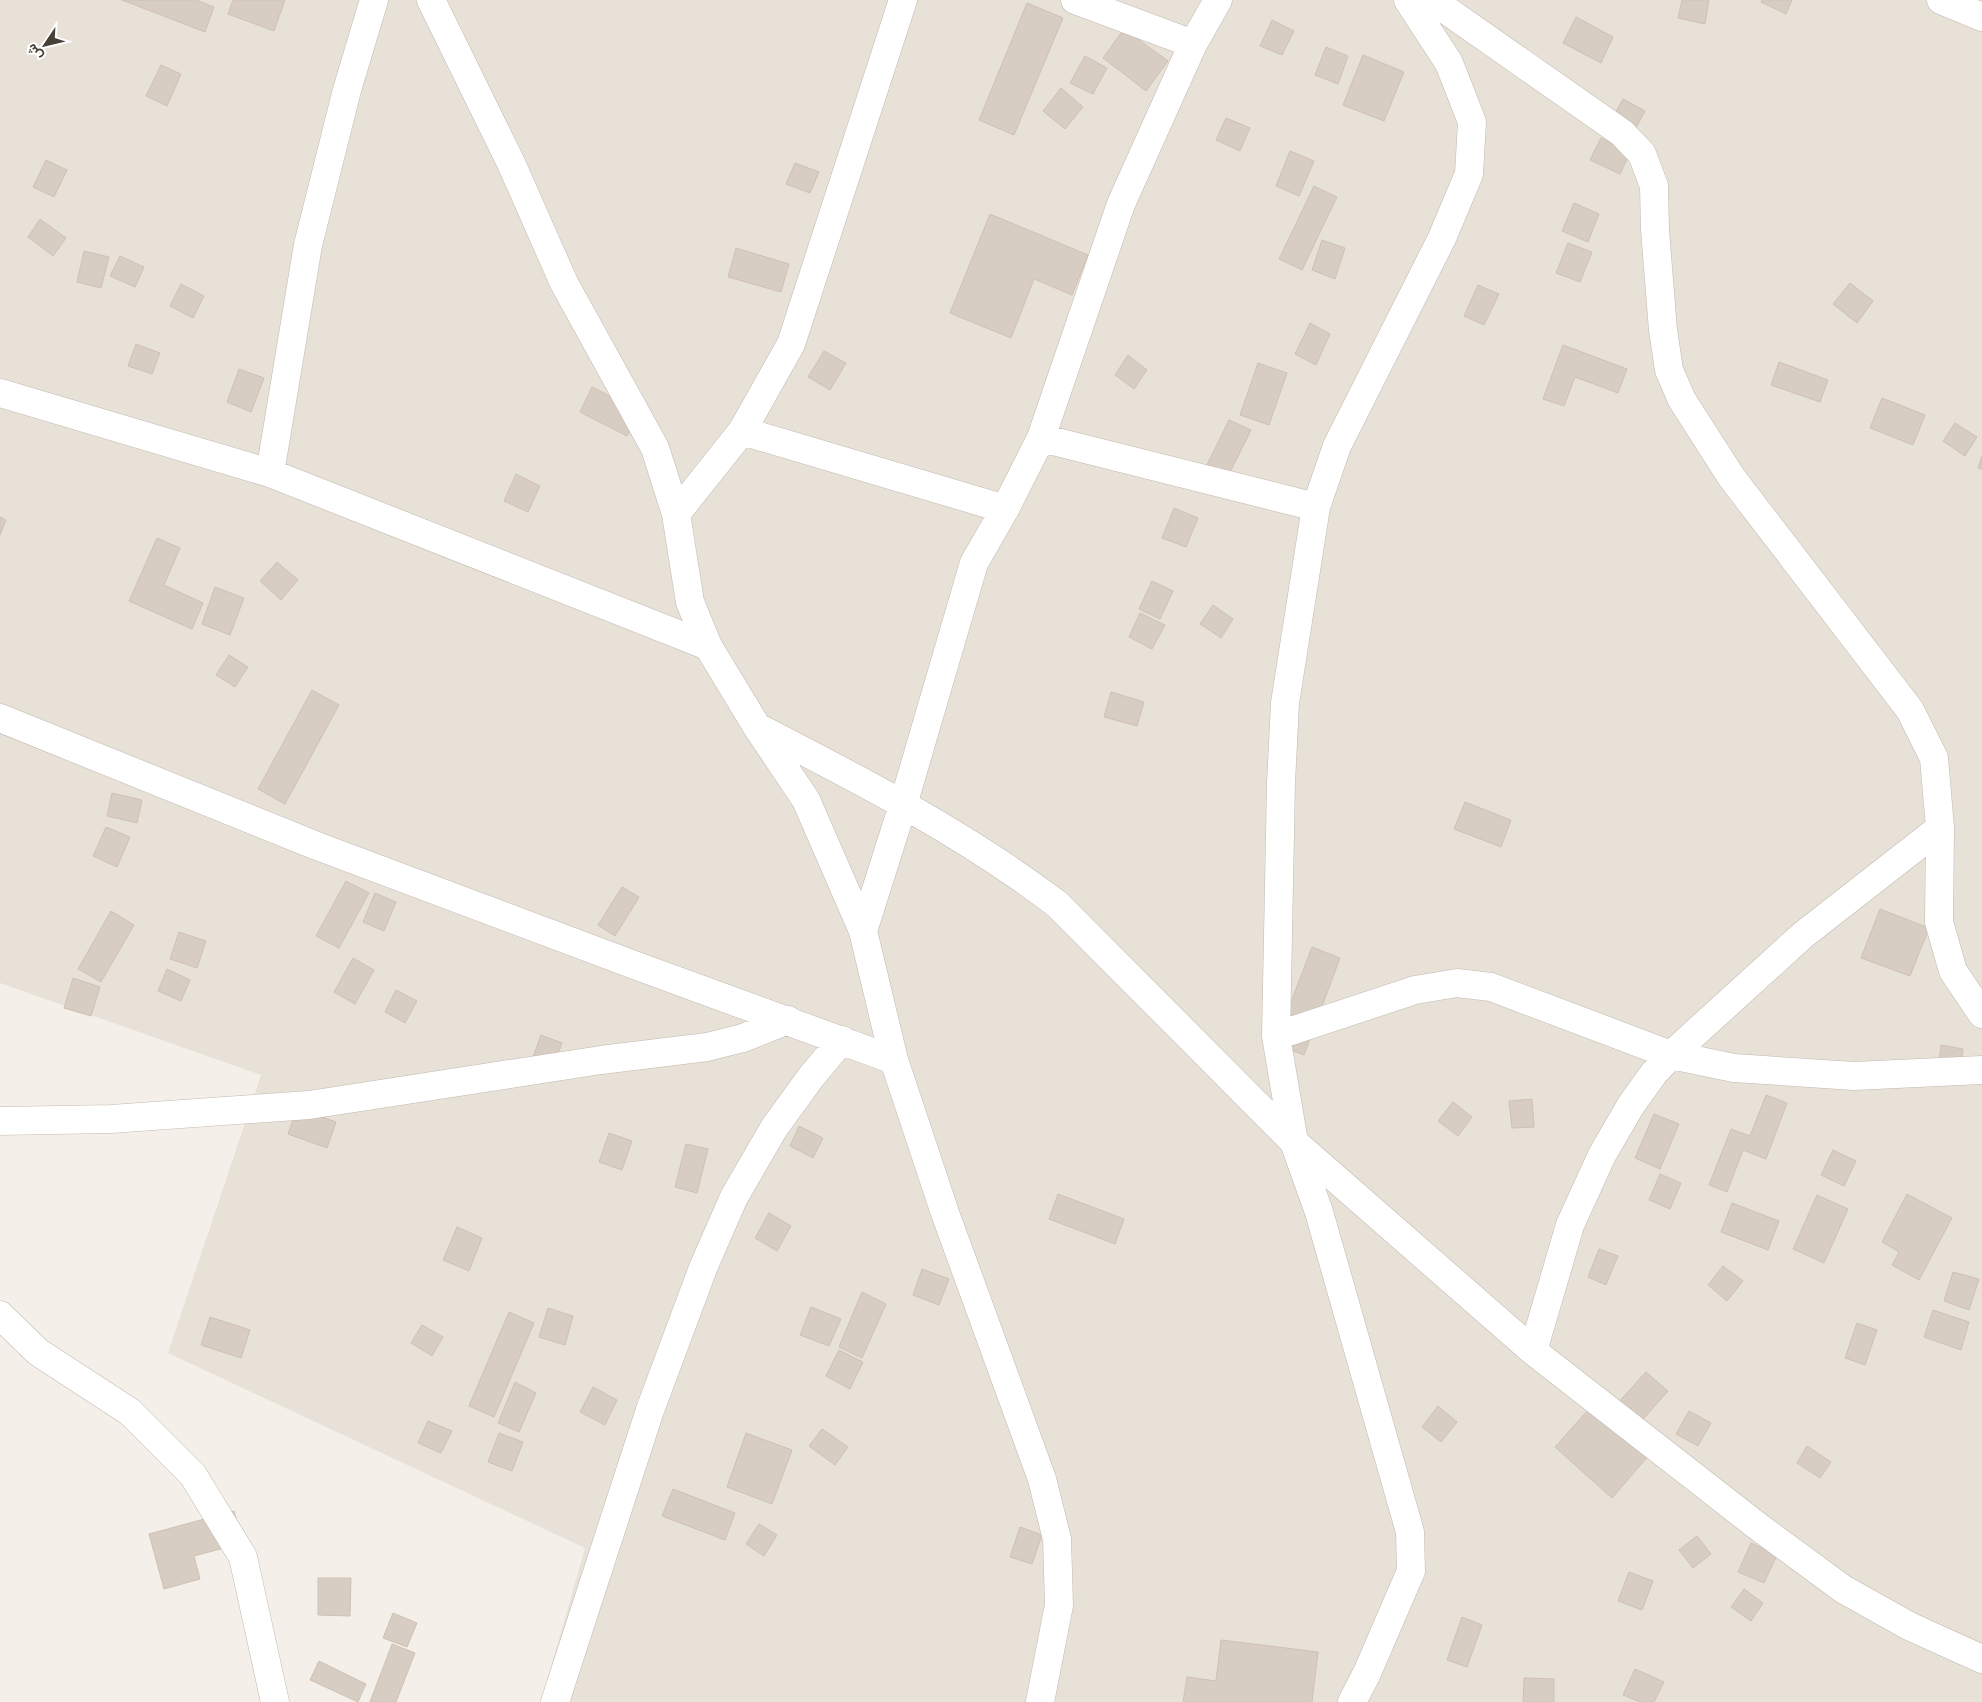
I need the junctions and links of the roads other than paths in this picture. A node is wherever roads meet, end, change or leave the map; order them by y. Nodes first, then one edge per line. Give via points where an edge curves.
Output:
1 (374, 0) edge
2 (431, 0) edge
3 (903, 0) edge
4 (1075, 0) edge
5 (1218, 0) edge
6 (1408, 0) edge
7 (1432, 0) edge
8 (1941, 0) edge
9 (1982, 17) edge
10 (1193, 44) junction
11 (0, 393) edge
12 (742, 431) junction
13 (1041, 438) junction
14 (270, 473) junction
15 (1316, 507) junction
16 (1005, 509) junction
17 (676, 514) junction
18 (708, 646) junction
19 (0, 718) edge
20 (757, 727) junction
21 (903, 805) junction
22 (1940, 828) junction
23 (863, 931) junction
24 (1982, 1014) edge
25 (788, 1020) junction
26 (1276, 1036) junction
27 (842, 1040) junction
28 (1671, 1055) junction
29 (894, 1060) junction
30 (1982, 1070) edge
31 (0, 1121) edge
32 (1294, 1142) junction
33 (0, 1315) edge
34 (1533, 1351) junction
35 (1982, 1659) edge
36 (274, 1702) edge
37 (556, 1702) edge
38 (1040, 1702) edge
39 (1352, 1702) edge

1 - 14 street via 347,90 308,245
2 - 17 street via 511,163 564,283 655,448
3 - 12 street via 791,344
4 - 10 street
5 - 10 street
6 - 15 street via 1450,63 1472,122 1469,174 1442,238 1337,446
7 - 22 street via 1622,133 1642,154 1654,186 1663,330 1669,370 1682,400 1732,478 1910,710 1934,758
8 - 9 street
10 - 13 street via 1121,204
11 - 14 street
12 - 16 street
12 - 17 street
13 - 15 street
13 - 16 street
14 - 18 street
15 - 26 street via 1285,703
16 - 21 street via 974,563
17 - 18 street via 690,602
18 - 20 street
19 - 25 street via 317,846
20 - 21 street
20 - 23 street via 806,800
21 - 23 street
21 - 32 street via 1015,872 1057,904
22 - 24 street via 1939,922 1953,972
22 - 28 street via 1803,935
23 - 29 street
25 - 27 street
25 - 31 street via 743,1038 707,1047 309,1105 111,1119
26 - 28 street via 1415,990 1457,983 1491,987
26 - 32 street
27 - 29 street
27 - 37 street via 774,1128 730,1206 703,1268 650,1410
28 - 30 street via 1734,1068 1854,1076
28 - 34 street via 1654,1073 1602,1155 1570,1225
29 - 38 street via 948,1222 1042,1479 1057,1539 1059,1605
32 - 34 street
32 - 39 street via 1319,1212 1410,1532 1411,1572 1368,1673
33 - 36 street via 38,1352 130,1412 193,1475 243,1557
34 - 35 street via 1843,1589 1909,1626

